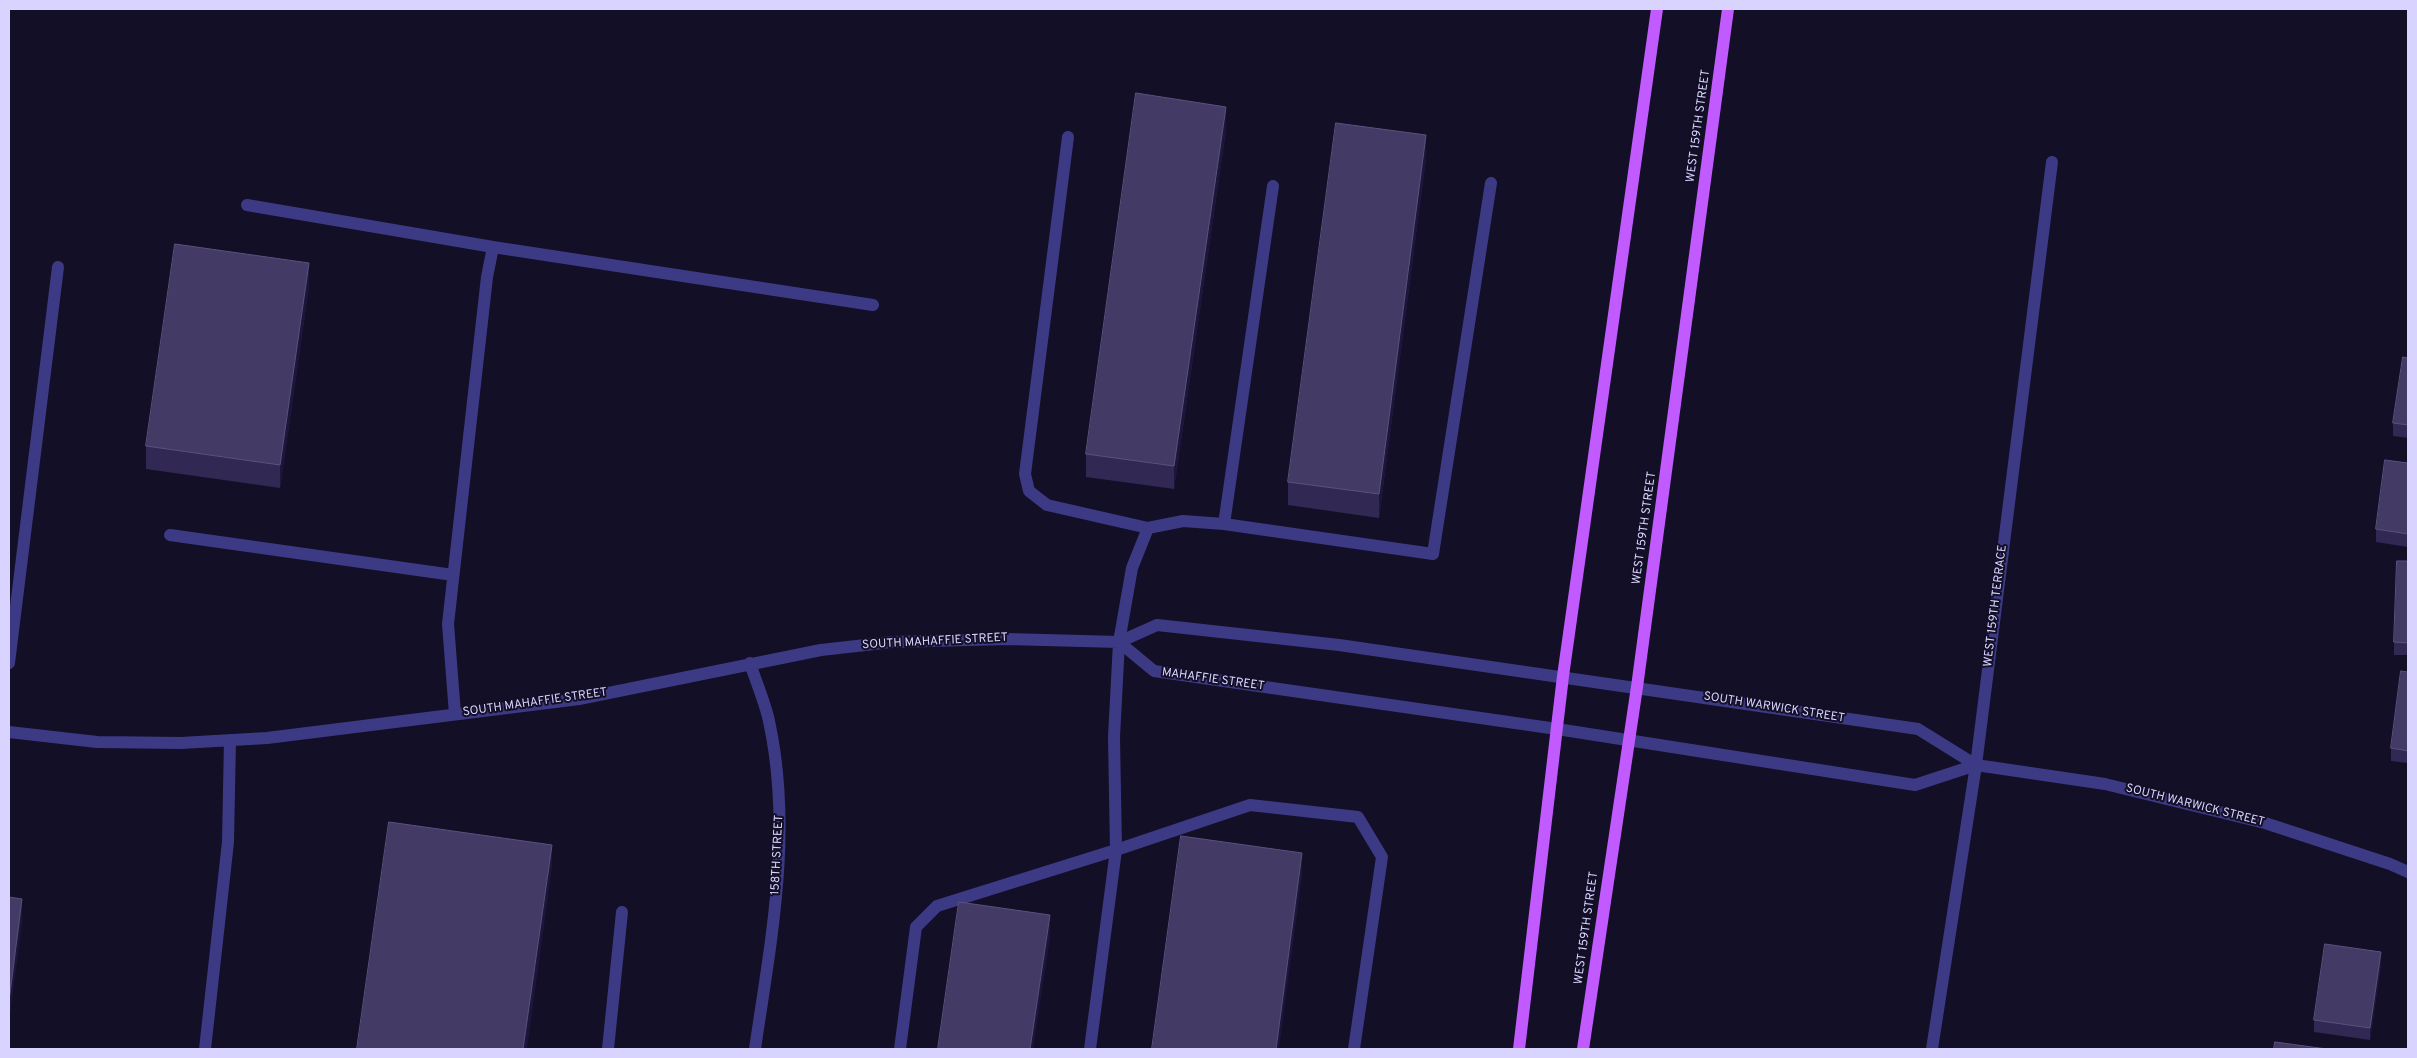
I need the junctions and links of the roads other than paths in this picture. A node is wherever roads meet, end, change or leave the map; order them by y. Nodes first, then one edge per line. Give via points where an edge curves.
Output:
1 (1657, 9) edge
2 (1728, 9) edge
3 (1068, 137) dead end
4 (2052, 162) dead end
5 (1491, 183) dead end
6 (1273, 186) dead end
7 (247, 205) dead end
8 (493, 247) junction
9 (58, 267) dead end
10 (873, 305) dead end
11 (1224, 524) junction
12 (1148, 528) junction
13 (170, 535) dead end
14 (453, 575) junction
15 (1119, 642) junction
16 (9, 662) edge
17 (750, 663) junction
18 (1563, 676) junction
19 (1638, 687) junction
20 (455, 714) junction
21 (1557, 729) junction
22 (9, 732) edge
23 (230, 740) junction
24 (1629, 740) junction
25 (1976, 765) junction
26 (1116, 850) junction
27 (2408, 872) edge
28 (622, 912) dead end
29 (205, 1049) edge
30 (608, 1049) edge
31 (755, 1049) edge
32 (900, 1049) edge
33 (1090, 1049) edge
34 (1354, 1049) edge
35 (1519, 1049) edge
36 (1584, 1049) edge
37 (1932, 1049) edge

1 - 18 main road
2 - 19 main road, WEST 159TH STREET
3 - 12 street via 1024,474 1029,491 1047,505
4 - 25 street, WEST 159TH TERRACE
5 - 11 street via 1434,554
6 - 11 street
7 - 8 street
8 - 10 street
8 - 14 street
9 - 16 street
11 - 12 street via 1183,521
12 - 15 street via 1132,568
13 - 14 street
14 - 20 street via 448,624
15 - 17 street, SOUTH MAHAFFIE STREET via 1007,639 892,642 820,650
15 - 18 street via 1157,625
15 - 21 street, MAHAFFIE STREET via 1154,671
15 - 26 street via 1114,737
17 - 20 street, SOUTH MAHAFFIE STREET via 580,699
17 - 31 street, 158TH STREET via 768,719 781,808 779,882
18 - 19 street, SOUTH WARWICK STREET
18 - 21 main road
19 - 24 main road, WEST 159TH STREET
19 - 25 street, SOUTH WARWICK STREET via 1918,729
20 - 23 street, SOUTH MAHAFFIE STREET
21 - 24 street, SOUTH WARWICK STREET
21 - 35 main road
22 - 23 street, SOUTH MAHAFFIE STREET via 97,742 181,744
23 - 29 street via 228,842
24 - 25 street, SOUTH WARWICK STREET via 1915,785
24 - 36 main road, WEST 159TH STREET
25 - 27 street, SOUTH WARWICK STREET via 2105,784 2265,823
25 - 37 street, WEST 159TH TERRACE
26 - 32 street via 937,906 916,928
26 - 33 street
26 - 34 street via 1250,805 1358,817 1382,857
28 - 30 street

